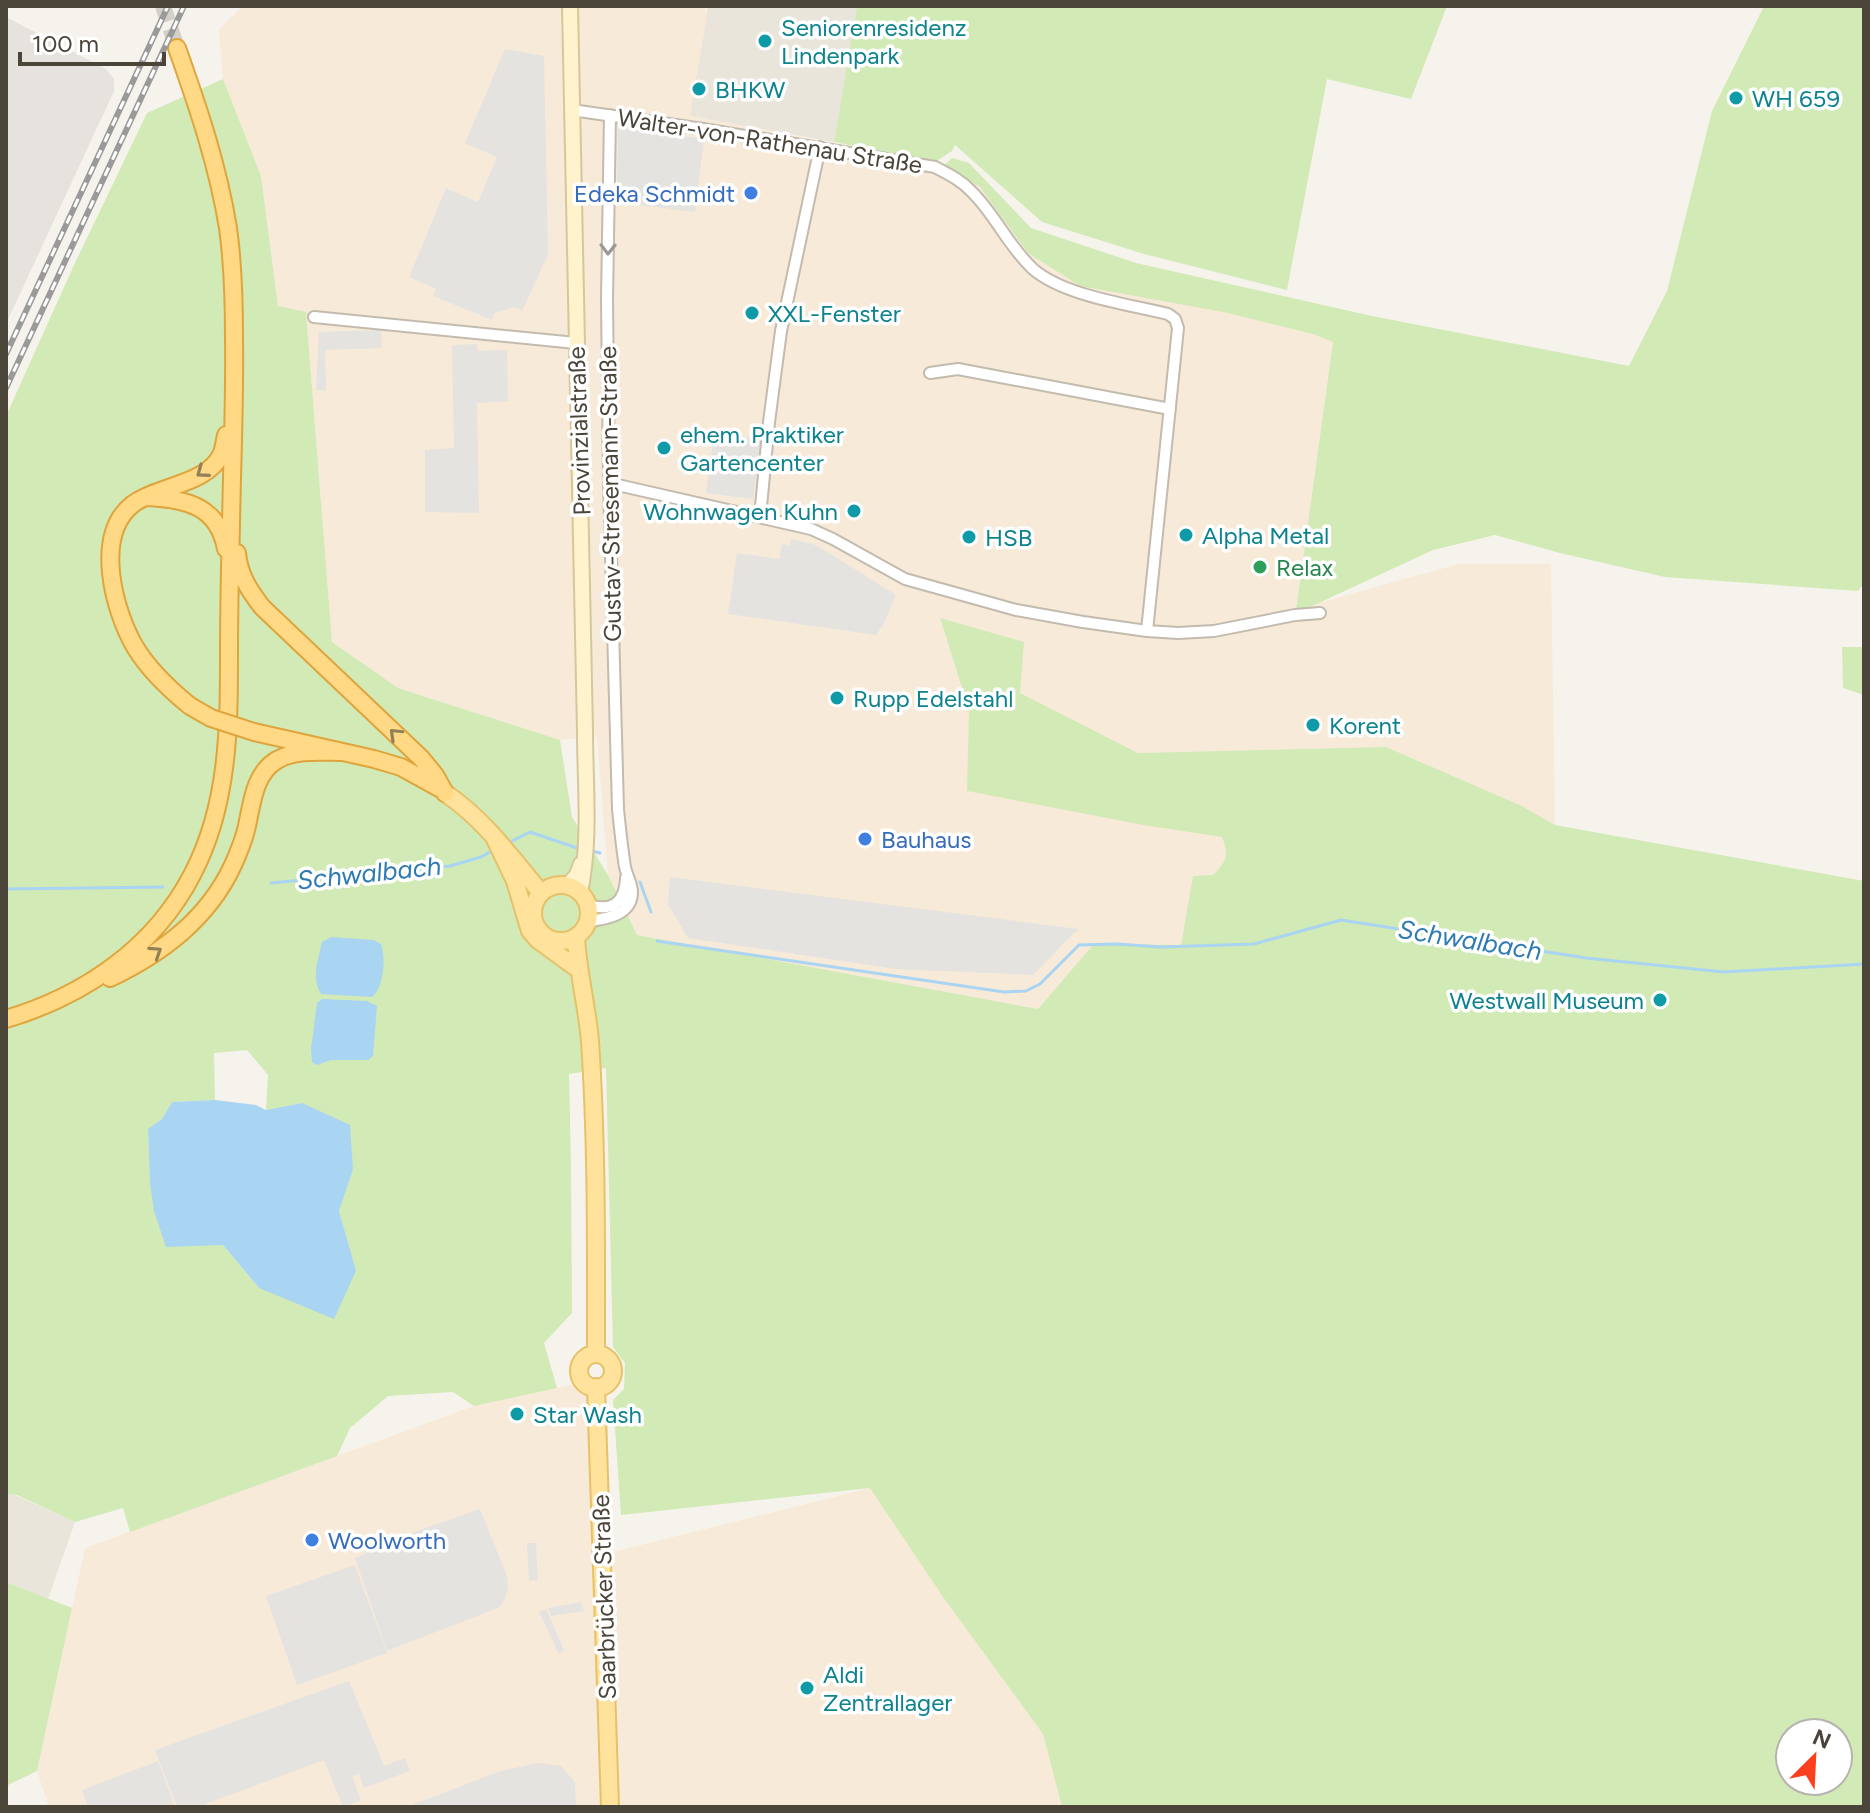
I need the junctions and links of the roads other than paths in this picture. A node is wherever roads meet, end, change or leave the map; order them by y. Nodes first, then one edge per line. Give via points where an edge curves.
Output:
1 (570, 6) edge
2 (177, 48) tunnel mouth
3 (572, 110) junction
4 (610, 115) junction
5 (820, 147) junction
6 (314, 317) dead end
7 (576, 343) junction
8 (930, 373) dead end
9 (234, 376) junction
10 (1170, 409) junction
11 (609, 483) junction
12 (232, 488) junction
13 (145, 497) junction
14 (760, 517) junction
15 (229, 585) junction
16 (1320, 613) dead end
17 (1147, 631) junction
18 (343, 752) junction
19 (445, 793) junction
20 (507, 857) junction
21 (541, 893) junction
22 (581, 901) junction
23 (568, 940) junction
24 (577, 970) junction
25 (86, 985) junction
26 (6, 1019) edge
27 (596, 1354) junction
28 (596, 1387) junction
29 (610, 1807) edge

1 - 3 main road, Provinzialstraße
2 - 9 highway via 220,184 233,286
3 - 4 street, Walter-von-Rathenau Straße
3 - 7 main road, Provinzialstraße
4 - 5 street, Walter-von-Rathenau Straße
4 -> 11 street, Gustav-Stresemann-Straße
5 - 10 street, Walter-von-Rathenau Straße via 935,167 974,193 1035,271 1073,291 1175,319
5 - 14 street via 781,331
6 - 7 street
7 - 22 main road, Provinzialstraße via 586,833
8 - 10 street via 958,369
9 - 12 highway
9 -> 13 highway via 221,455 194,479
10 - 17 street, Walter-von-Rathenau Straße
11 - 14 street
11 - 22 street, Gustav-Stresemann-Straße via 618,809 632,894 627,907 613,917
12 - 15 highway
19 -> 12 highway via 421,758 248,589 238,565
13 - 15 highway via 183,500 201,508 226,545
13 - 18 highway, bridge via 120,517 110,557 124,625 153,671 173,693 211,718
14 - 17 street via 811,529 905,579 1016,610
15 - 25 highway via 228,740 213,827 192,876 162,920 127,956
16 - 17 street via 1214,631
18 - 19 highway via 401,767
25 -> 18 highway via 156,952 208,906 239,851 257,785 276,761 306,752
19 - 20 main road via 492,835
20 - 21 main road
20 - 24 main road via 530,931
21 - 22 main road via 558,885
21 - 23 main road via 533,910 537,928 551,940
22 - 23 main road via 582,933
23 - 24 main road
24 - 27 main road via 587,1014 592,1089
25 - 26 highway
27 - 28 main road via 583,1360 579,1372 583,1381
27 - 28 main road via 606,1357 613,1370 606,1384
28 - 29 main road, Saarbrücker Straße

